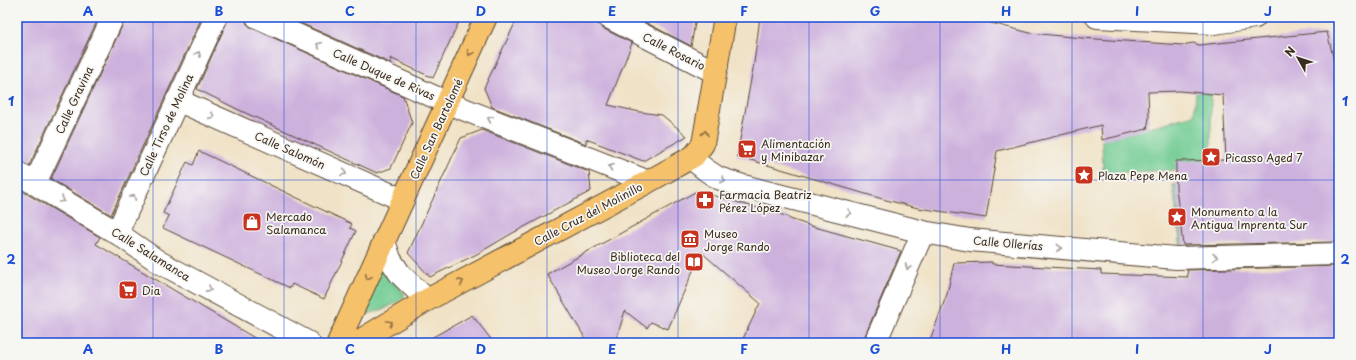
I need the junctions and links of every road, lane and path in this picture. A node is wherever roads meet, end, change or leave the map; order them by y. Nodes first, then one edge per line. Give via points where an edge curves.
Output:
1 (113, 17) edge
2 (216, 17) edge
3 (257, 17) edge
4 (486, 17) edge
5 (608, 17) edge
6 (725, 17) edge
7 (1097, 17) edge
8 (1255, 17) edge
9 (717, 66) junction
10 (177, 100) junction
11 (448, 103) junction
12 (691, 158) junction
13 (26, 178) edge
14 (644, 184) junction
15 (403, 200) junction
16 (923, 232) junction
17 (117, 233) junction
18 (384, 241) junction
19 (1339, 254) edge
20 (426, 300) junction
21 (309, 343) edge
22 (338, 343) edge
23 (356, 343) edge
24 (875, 343) edge

1 - 13 street, Calle Gravina
10 -> 2 street, Calle Tirso de Molina
11 -> 3 street, Calle Duque de Rivas
4 -> 11 main road, Calle San Bartolomé
5 - 9 street, Calle Rosario via 708,70 714,70
6 - 9 main road, Calle Cruz del Molinillo
7 - 8 street via 1214,24
12 -> 9 main road, Calle Cruz del Molinillo via 703,144
10 -> 15 street, Calle Salomón
17 -> 10 street, Calle Tirso de Molina
14 -> 11 street, Calle Duque de Rivas via 641,179
11 - 15 main road, Calle San Bartolomé
12 - 14 main road, Calle Cruz del Molinillo
12 -> 16 street, Calle Ollerías via 718,178
13 -> 17 street, Calle Salamanca
20 -> 14 main road, Calle Cruz del Molinillo
15 - 18 main road, Calle San Bartolomé
16 -> 19 street, Calle Ollerías via 970,240 1176,258
16 -> 24 street
17 -> 21 street, Calle Salamanca via 159,262
18 - 20 street via 390,259 400,274
18 -> 22 main road, Calle San Bartolomé
23 -> 20 main road, Calle Cruz del Molinillo

